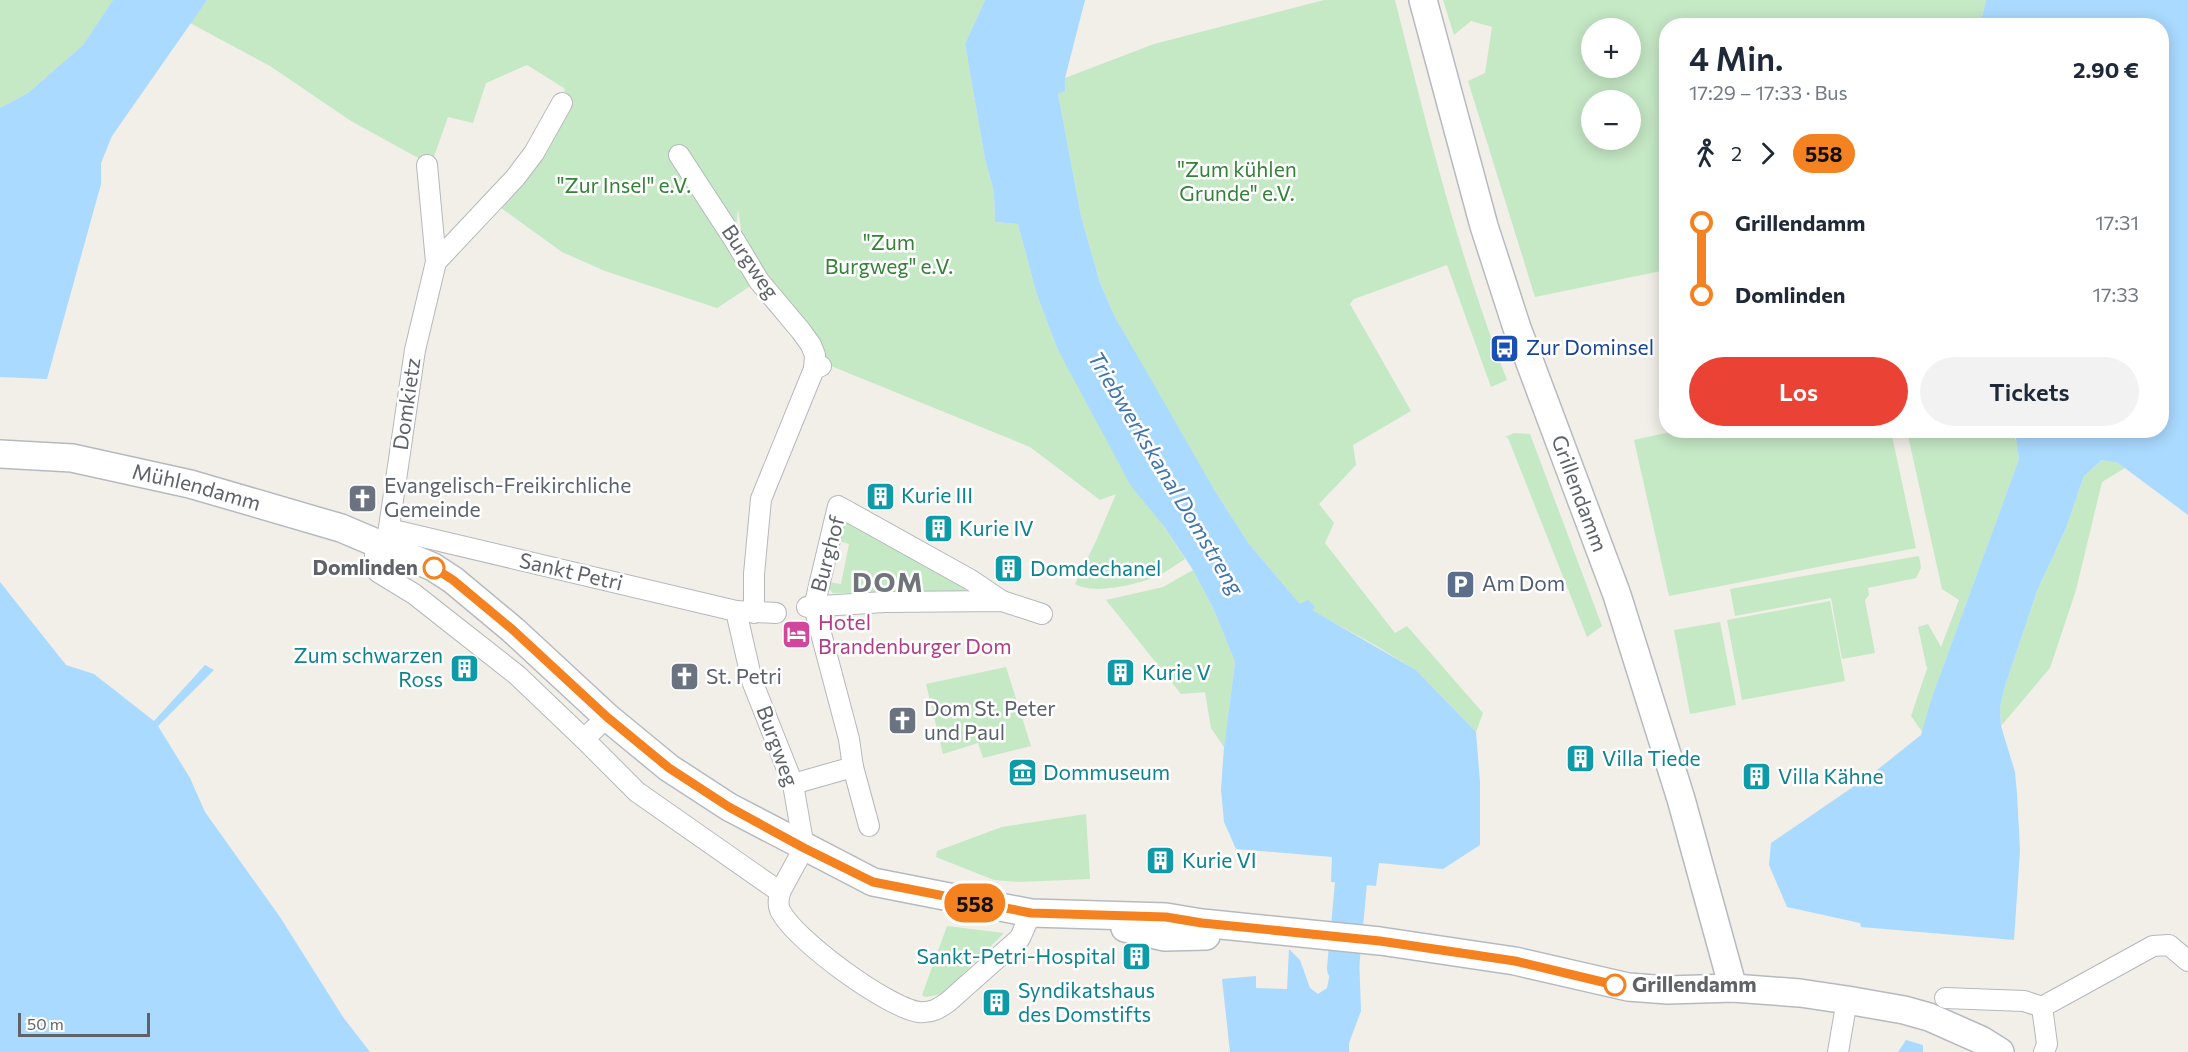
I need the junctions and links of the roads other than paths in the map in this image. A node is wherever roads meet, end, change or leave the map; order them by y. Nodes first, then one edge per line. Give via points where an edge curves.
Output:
1 (1423, 0) edge
2 (562, 103) dead end
3 (679, 155) dead end
4 (427, 165) dead end
5 (436, 262) junction
6 (0, 454) edge
7 (384, 540) junction
8 (1002, 601) junction
9 (811, 607) junction
10 (745, 612) junction
11 (776, 613) dead end
12 (1042, 614) dead end
13 (607, 717) junction
14 (584, 740) junction
15 (853, 767) junction
16 (793, 784) junction
17 (869, 826) dead end
18 (804, 848) junction
19 (780, 892) junction
20 (1031, 913) junction
21 (2188, 961) edge
22 (1733, 988) junction
23 (1946, 998) dead end
24 (1847, 1000) junction
25 (2042, 1007) junction
26 (1838, 1052) edge
27 (2000, 1052) edge
28 (2044, 1052) edge

1 - 22 street, Grillendamm via 1484,226 1517,328 1617,595 1681,799
2 - 5 street, Domkietz via 534,153
3 - 10 street, Burgweg via 759,281 811,345 817,368 761,499
4 - 5 street, Domkietz
5 - 7 street, Domkietz via 414,350
6 - 7 street, Mühlendamm via 72,458 190,484
7 - 10 street, Sankt Petri
7 - 13 street via 453,580
7 - 14 street via 375,558 378,572 414,594 517,675
8 - 9 street, Burghof
8 - 9 street, Burghof via 838,506
8 - 12 street, Burghof
9 - 15 street, Burghof via 849,739
10 - 11 street
10 - 16 street, Burgweg via 753,681
13 - 14 street
13 - 18 street via 678,774
14 - 19 street via 637,792
15 - 16 street
15 - 17 street, Burghof
16 - 18 street, Burgweg
18 - 19 street
18 - 20 street via 873,882
19 - 20 street via 781,912 808,945 871,989 917,1012 935,1011 948,1002 1020,938
20 - 22 street via 1166,917 1515,961 1628,987
21 - 25 street via 2169,945 2153,946
22 - 24 street
23 - 25 street via 2024,1001
24 - 26 street
24 - 27 street via 1929,1017
25 - 28 street via 2047,1044

